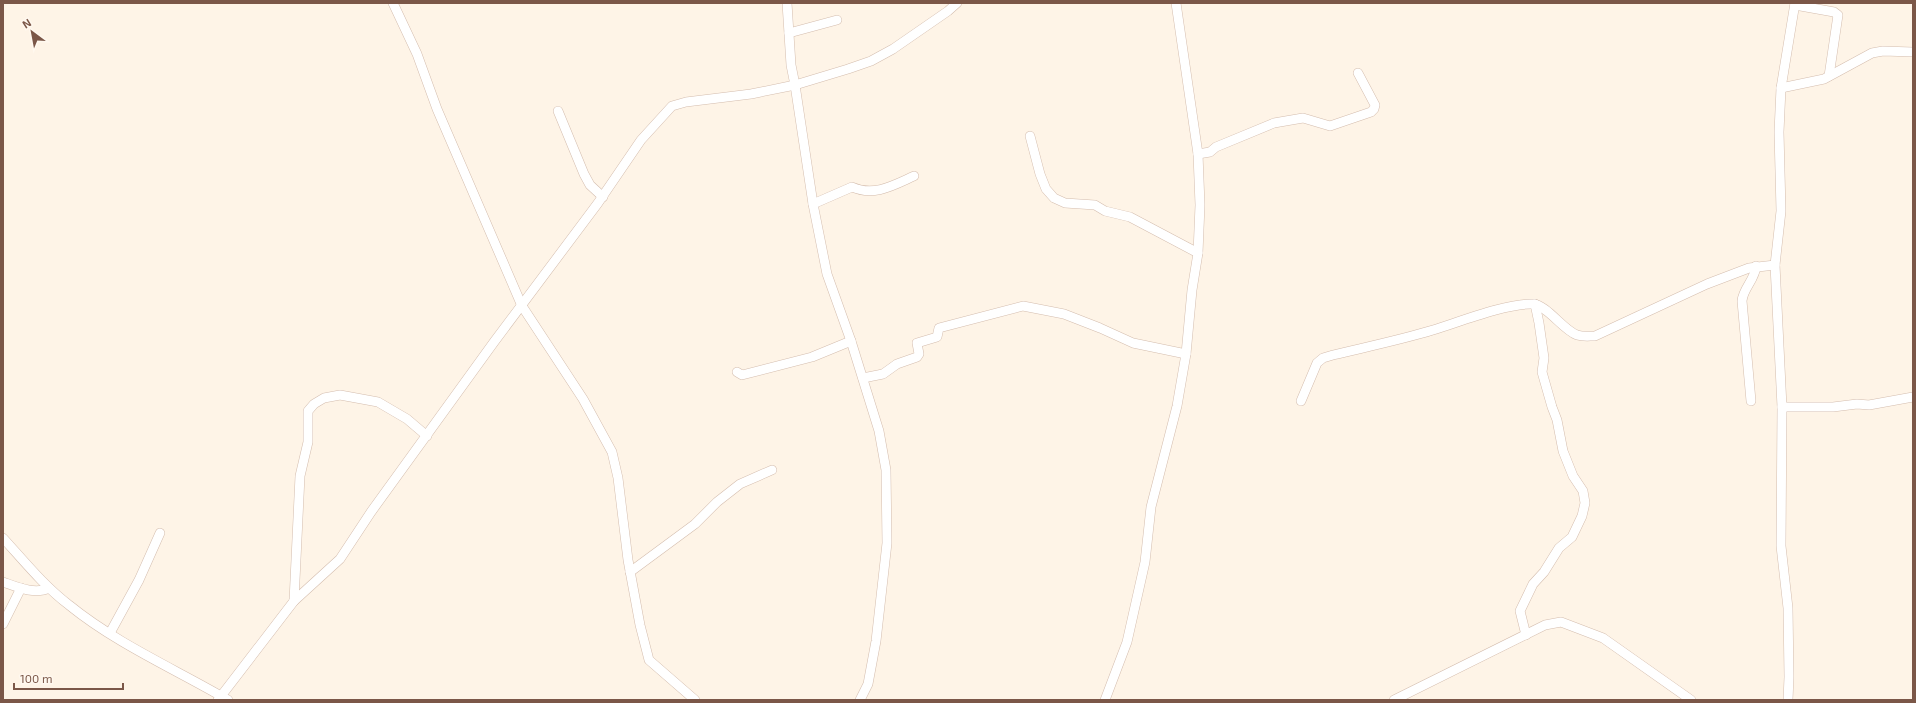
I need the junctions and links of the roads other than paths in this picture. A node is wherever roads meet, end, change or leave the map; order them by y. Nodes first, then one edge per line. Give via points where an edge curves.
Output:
1 (393, 3) edge
2 (787, 3) edge
3 (957, 3) edge
4 (1176, 3) edge
5 (1795, 4) edge
6 (837, 20) dead end
7 (789, 33) junction
8 (1913, 52) edge
9 (1358, 74) dead end
10 (1829, 76) junction
11 (796, 85) junction
12 (1781, 88) junction
13 (558, 111) dead end
14 (1030, 136) dead end
15 (1198, 154) junction
16 (914, 176) dead end
17 (603, 197) junction
18 (813, 204) junction
19 (1198, 253) junction
20 (1775, 265) junction
21 (1756, 266) junction
22 (1535, 304) junction
23 (522, 306) junction
24 (851, 341) junction
25 (1186, 354) junction
26 (737, 372) dead end
27 (863, 378) junction
28 (1913, 396) edge
29 (1301, 401) dead end
30 (1751, 401) dead end
31 (1782, 407) junction
32 (427, 436) junction
33 (772, 470) dead end
34 (160, 532) dead end
35 (3, 538) edge
36 (630, 572) junction
37 (3, 582) edge
38 (22, 588) junction
39 (49, 588) junction
40 (294, 601) junction
41 (3, 624) edge
42 (110, 633) junction
43 (1526, 635) junction
44 (222, 698) edge
45 (695, 700) edge
46 (860, 700) edge
47 (1104, 700) edge
48 (1394, 700) edge
49 (1691, 700) edge
50 (1788, 700) edge

1 - 23 street via 417,54 437,108
2 - 7 street
3 - 11 street via 893,49 871,61
4 - 15 street
5 - 10 street via 1838,15
5 - 12 street
6 - 7 street
7 - 11 street via 791,65
8 - 10 street via 1872,53
9 - 15 street via 1375,105 1371,112 1330,126 1302,118 1274,124 1216,147 1210,152
10 - 12 street
11 - 17 street via 672,106 641,140
11 - 18 street
12 - 20 street via 1781,211
13 - 17 street via 584,174 590,185
14 - 19 street via 1040,174 1046,189 1054,198 1065,203 1094,205 1105,211 1130,217
15 - 19 street
16 - 18 street via 876,190 852,187
17 - 23 street
18 - 24 street via 827,274
19 - 25 street
20 - 21 street
20 - 31 street
21 - 22 street via 1707,284 1595,336 1577,335
21 - 30 street via 1755,273 1743,292 1742,301
22 - 29 street via 1496,310 1402,339 1323,358 1317,363
22 - 43 street via 1543,351 1542,372 1557,420 1563,451 1573,476 1583,491 1585,503 1572,537 1559,548 1533,584 1520,611
23 - 32 street
23 - 36 street via 583,399 612,452 618,478
24 - 26 street via 812,357 762,371 742,375
24 - 27 street
25 - 27 street via 1133,343 1064,314 1022,306 939,328 937,337 917,343 917,357 897,364 883,374
25 - 47 street via 1177,406 1151,507 1145,562 1127,642
27 - 46 street via 880,431 886,470 887,543 876,641 868,684
28 - 31 street via 1869,405
31 - 50 street via 1781,546 1788,608
32 - 40 street via 340,559
32 - 40 street via 407,419 378,402 340,395 324,398 308,411 308,442 300,476
33 - 36 street via 740,484 695,524
34 - 42 street via 139,580
35 - 39 street
36 - 45 street via 649,660
37 - 38 street
38 - 39 street via 35,591
38 - 41 street
39 - 42 street via 69,606
40 - 44 street
42 - 44 street
43 - 48 street
43 - 49 street via 1554,622 1572,625 1612,644

